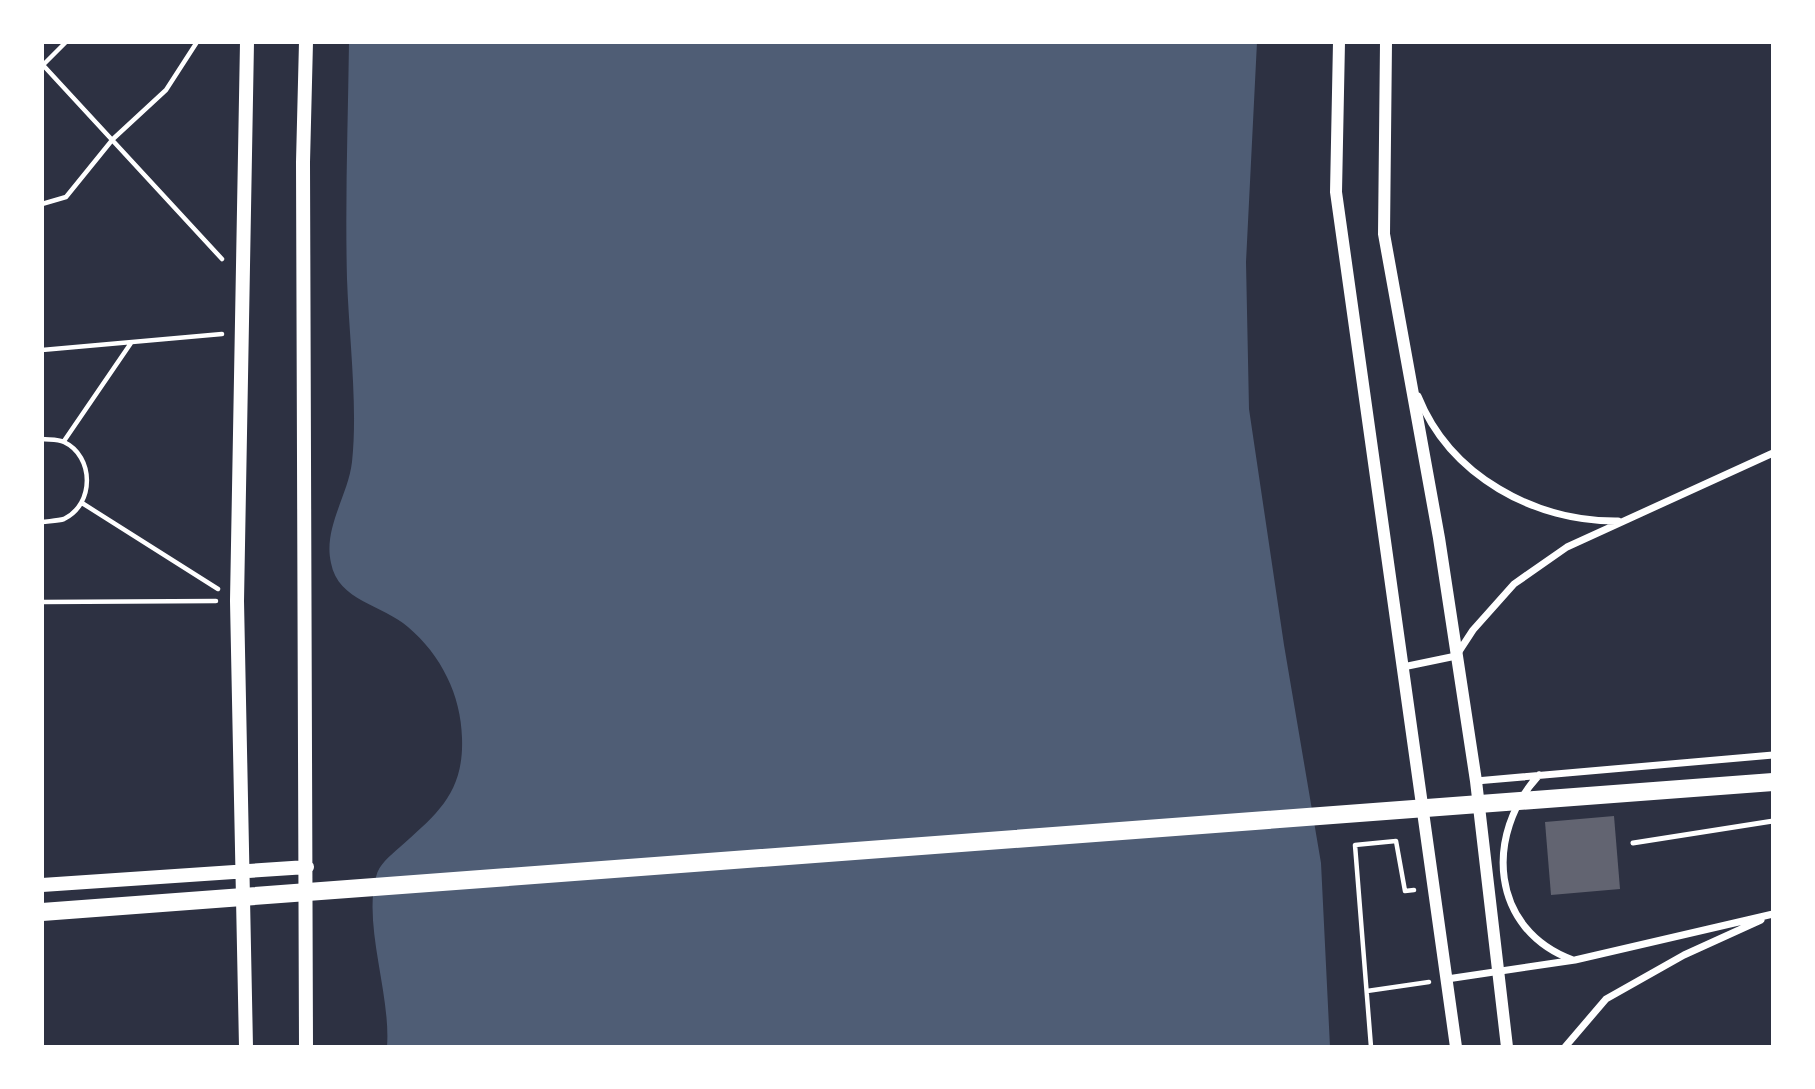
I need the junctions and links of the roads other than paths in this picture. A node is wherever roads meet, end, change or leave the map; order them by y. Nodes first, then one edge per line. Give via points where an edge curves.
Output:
1 (247, 42) edge
2 (306, 42) edge
3 (1339, 42) edge
4 (1386, 42) edge
5 (1410, 375) junction
6 (1773, 453) edge
7 (1626, 521) junction
8 (1456, 656) junction
9 (1403, 667) junction
10 (1773, 755) edge
11 (1539, 774) junction
12 (1476, 781) junction
13 (1765, 782) edge
14 (1773, 821) edge
15 (1633, 843) dead end
16 (307, 867) junction
17 (243, 871) junction
18 (42, 885) edge
19 (42, 912) edge
20 (1773, 914) edge
21 (1575, 960) junction
22 (1496, 972) junction
23 (1447, 979) junction
24 (246, 1047) edge
25 (306, 1047) edge
26 (1456, 1047) edge
27 (1507, 1047) edge
28 (1565, 1047) edge

1 - 17 main road via 237,601
2 - 16 main road
3 - 9 street via 1336,192
4 - 5 street via 1384,234
5 - 7 street via 1435,428 1474,471 1497,488 1572,518
5 - 8 street
6 - 7 street
7 - 8 street via 1567,547 1514,584 1472,630
8 - 9 street
8 - 12 street
9 - 23 street
10 - 11 street
11 - 12 street
11 - 21 street via 1519,798 1506,826 1502,847 1506,888 1525,926 1539,941
12 - 22 street
13 - 19 main road
14 - 15 lane
16 - 17 main road
16 - 25 main road
17 - 18 main road
17 - 24 main road
20 - 21 street
20 - 28 street via 1684,955 1606,999
21 - 22 street
22 - 23 street
22 - 27 street
23 - 26 street

